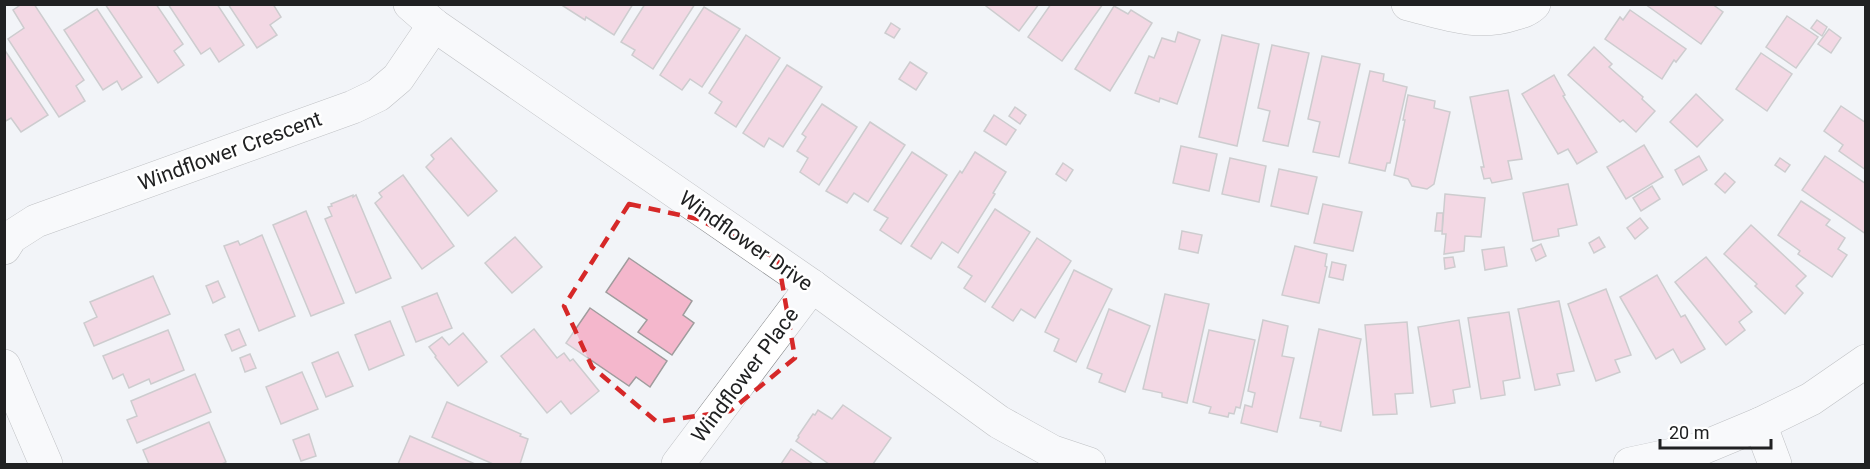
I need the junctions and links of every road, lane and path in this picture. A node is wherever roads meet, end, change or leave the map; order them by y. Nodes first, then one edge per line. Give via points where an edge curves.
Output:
1 (1408, 4) edge
2 (1534, 4) edge
3 (422, 15) edge
4 (4, 248) edge
5 (812, 286) junction
6 (1866, 361) edge
7 (4, 366) edge
8 (1760, 424) junction
9 (46, 465) edge
10 (678, 465) edge
11 (1089, 465) edge
12 (1630, 465) edge
13 (1775, 465) edge

1 - 2 street via 1477,20 1499,19
3 - 4 street, Windflower Crescent via 399,78 378,95 36,221 11,237
3 - 5 street, Windflower Drive
5 - 10 street, Windflower Place
5 - 11 street, Windflower Drive via 999,422 1053,452
6 - 8 street via 1811,399
7 - 9 street
8 - 12 street via 1700,449
8 - 13 street

